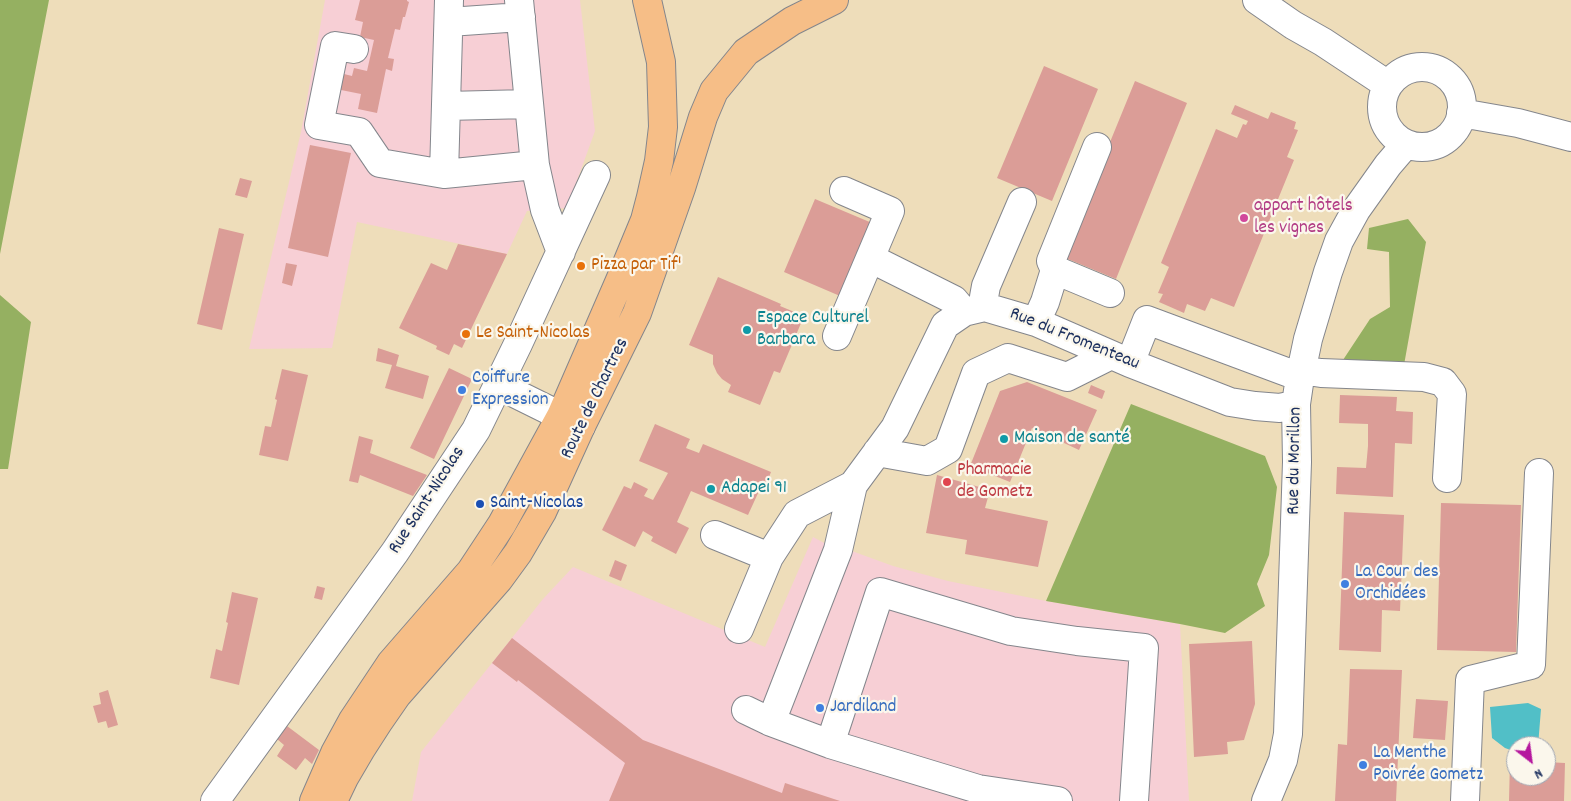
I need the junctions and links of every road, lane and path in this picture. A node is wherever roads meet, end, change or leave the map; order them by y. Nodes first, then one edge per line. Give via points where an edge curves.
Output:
1 (647, 0) edge
2 (834, 0) edge
3 (1256, 0) edge
4 (520, 8) edge
5 (449, 11) edge
6 (354, 49) dead end
7 (1388, 85) junction
8 (529, 104) junction
9 (446, 106) junction
10 (1462, 113) junction
11 (1571, 137) edge
12 (1406, 144) junction
13 (1097, 147) dead end
14 (535, 165) junction
15 (444, 174) junction
16 (596, 175) dead end
17 (844, 191) dead end
18 (1022, 202) dead end
19 (561, 252) junction
20 (870, 258) junction
21 (1055, 270) junction
22 (1110, 293) dead end
23 (974, 310) junction
24 (1036, 322) junction
25 (837, 336) dead end
26 (1120, 359) junction
27 (1300, 374) junction
28 (498, 385) junction
29 (1296, 404) junction
30 (571, 421) junction
31 (878, 452) junction
32 (1539, 473) dead end
33 (1447, 478) dead end
34 (853, 485) junction
35 (715, 535) dead end
36 (769, 557) junction
37 (739, 629) dead end
38 (746, 710) dead end
39 (771, 722) junction
40 (830, 744) junction
41 (215, 801) edge
42 (314, 801) edge
43 (333, 801) edge
44 (1058, 801) edge
45 (1134, 801) edge
46 (1266, 801) edge
47 (1465, 801) edge

1 - 30 main road, Route de Chartres via 661,62 663,127 659,161 645,220
2 - 30 main road, Route de Chartres via 746,52 714,90 637,313
3 - 7 street
4 - 5 street
4 - 8 street
5 - 9 street
6 - 15 street via 335,46 319,125 359,132 380,163
7 - 10 street via 1410,68 1436,69 1457,87
7 - 12 street via 1382,111 1386,125
8 - 9 street
8 - 14 street
9 - 15 street
10 - 11 street
10 - 12 street via 1451,135 1441,142 1417,147
12 - 27 street, Rue du Morillon via 1356,210 1339,241
13 - 21 street via 1051,261
14 - 15 street
14 - 19 street via 545,210
16 - 19 street, Rue Saint-Nicolas
17 - 20 street via 890,211
18 - 23 street via 984,297
19 - 28 street, Rue Saint-Nicolas
20 - 23 street
20 - 25 street
21 - 22 street
21 - 24 street
23 - 24 street, Rue du Fromenteau via 1011,314
23 - 31 street via 945,326 895,428
24 - 26 street, Rue du Fromenteau
26 - 27 street via 1147,320
26 - 29 street, Rue du Fromenteau via 1230,402 1280,408
26 - 31 street via 1067,377 1008,358 976,374 948,448 927,461
27 - 29 street, Rue du Morillon
27 - 33 street via 1424,377 1443,382 1452,394
28 - 30 street
28 - 41 street, Rue Saint-Nicolas via 476,430 395,552
29 - 46 street, Rue du Morillon via 1288,734 1283,760
30 - 42 main road, Route de Chartres via 471,571 391,663 353,720
30 - 43 main road, Route de Chartres via 542,512 518,553 397,695 361,749
31 - 34 street
32 - 47 street via 1531,665 1470,680
34 - 36 street via 797,514
34 - 39 street via 838,550
35 - 36 street
36 - 37 street
38 - 39 street
39 - 40 street
40 - 44 street via 978,789
40 - 45 street via 880,592 1011,630 1144,648

